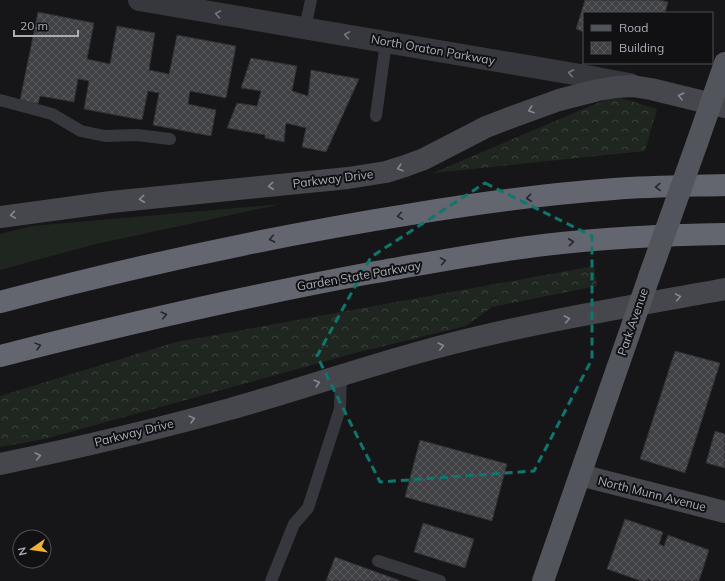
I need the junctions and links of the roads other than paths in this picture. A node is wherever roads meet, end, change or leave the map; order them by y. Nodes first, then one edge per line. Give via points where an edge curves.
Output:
1 (139, 0) edge
2 (311, 0) edge
3 (305, 28) junction
4 (386, 42) junction
5 (725, 63) edge
6 (651, 89) junction
7 (0, 100) edge
8 (718, 106) edge
9 (376, 116) dead end
10 (170, 139) dead end
11 (725, 185) edge
12 (0, 217) edge
13 (725, 234) edge
14 (725, 289) edge
15 (0, 302) edge
16 (640, 304) junction
17 (0, 356) edge
18 (341, 376) junction
19 (0, 464) edge
20 (580, 475) junction
21 (725, 512) edge
22 (378, 561) dead end
23 (271, 581) edge
24 (440, 581) edge
25 (543, 581) edge

3 -> 1 street, North Oraton Parkway
2 - 3 lane
4 -> 3 street, North Oraton Parkway
6 -> 4 street, North Oraton Parkway
4 - 9 lane
5 - 8 main road, Park Avenue
8 -> 6 main road, North Oraton Parkway
6 -> 12 main road, Parkway Drive via 616,87 559,100 486,127 424,159 386,172
7 - 10 lane via 52,114 81,131 106,136 137,135
8 - 16 main road, Park Avenue, bridge via 697,143
11 -> 15 highway via 582,192 386,218 198,254
17 -> 13 highway, Garden State Parkway via 199,307 413,266 581,241
16 -> 14 main road
18 -> 16 main road, Parkway Drive via 454,343
16 - 20 main road, Park Avenue
19 -> 18 main road, Parkway Drive via 106,441
18 - 23 lane via 340,409 308,508 294,524
20 - 21 main road, North Munn Avenue
20 - 25 main road, Park Avenue
22 - 24 lane

